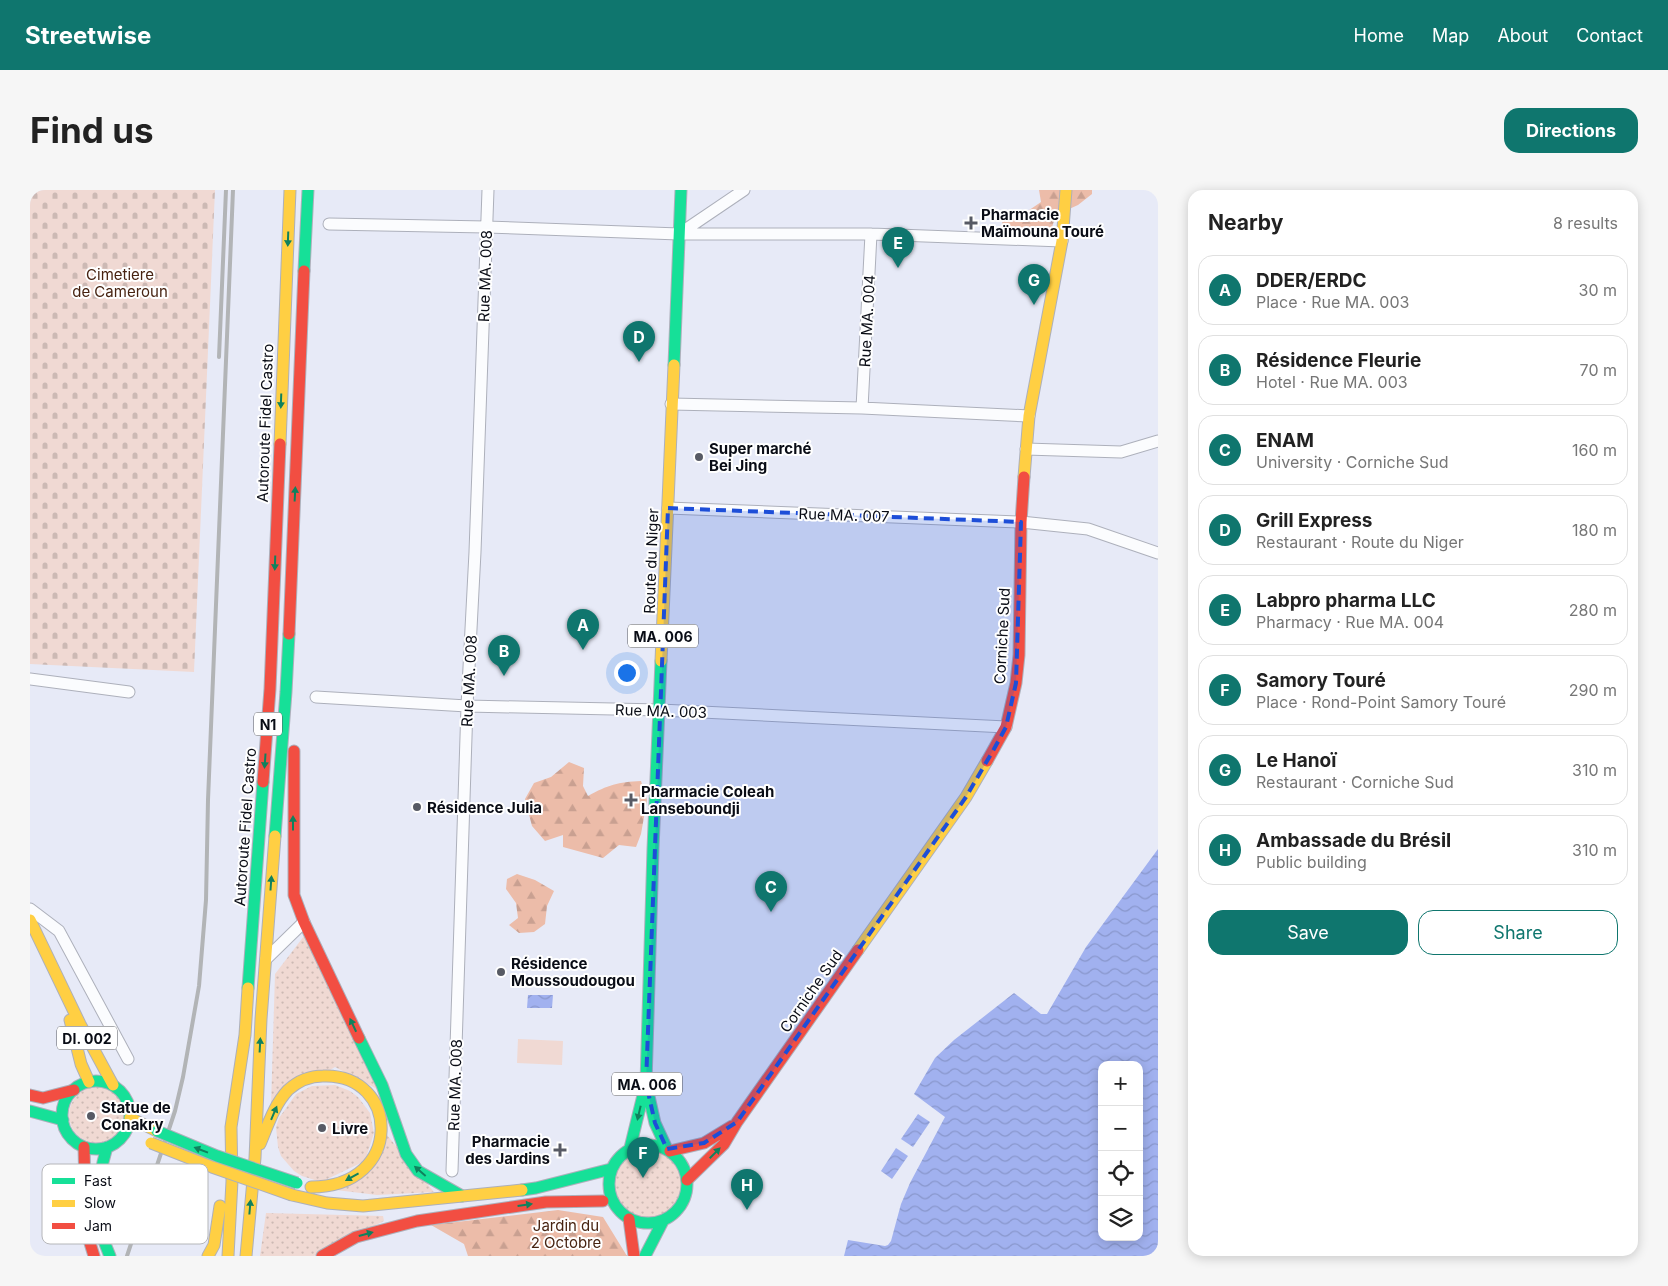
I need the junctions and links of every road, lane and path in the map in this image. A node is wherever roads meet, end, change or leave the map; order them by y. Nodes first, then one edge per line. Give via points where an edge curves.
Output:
1 (290, 190) edge
2 (308, 190) edge
3 (488, 190) edge
4 (681, 190) edge
5 (744, 190) edge
6 (1066, 190) edge
7 (329, 224) dead end
8 (486, 227) junction
9 (680, 234) junction
10 (871, 234) junction
11 (1062, 241) junction
12 (671, 404) junction
13 (862, 408) junction
14 (1028, 416) junction
15 (1158, 441) edge
16 (1026, 449) junction
17 (668, 508) junction
18 (1021, 522) junction
19 (1158, 553) edge
20 (288, 652) junction
21 (30, 678) edge
22 (129, 692) dead end
23 (316, 697) dead end
24 (467, 706) junction
25 (660, 710) junction
26 (1006, 726) junction
27 (30, 909) edge
28 (30, 920) edge
29 (304, 922) junction
30 (266, 959) junction
31 (63, 991) junction
32 (128, 1059) dead end
33 (89, 1082) junction
34 (646, 1083) junction
35 (113, 1085) junction
36 (74, 1090) junction
37 (30, 1095) edge
38 (30, 1112) edge
39 (130, 1118) junction
40 (63, 1120) junction
41 (737, 1122) junction
42 (231, 1128) junction
43 (137, 1139) junction
44 (84, 1147) junction
45 (107, 1147) junction
46 (630, 1148) junction
47 (668, 1150) junction
48 (255, 1158) junction
49 (84, 1164) edge
50 (102, 1164) edge
51 (204, 1164) edge
52 (208, 1166) edge
53 (611, 1170) junction
54 (452, 1172) dead end
55 (687, 1180) junction
56 (311, 1187) junction
57 (536, 1188) junction
58 (462, 1196) junction
59 (603, 1201) junction
60 (387, 1204) junction
61 (615, 1207) junction
62 (629, 1219) junction
63 (663, 1221) junction
64 (90, 1244) edge
65 (104, 1244) edge
66 (94, 1256) edge
67 (110, 1256) edge
68 (208, 1256) edge
69 (228, 1256) edge
70 (246, 1256) edge
71 (322, 1256) edge
72 (634, 1256) edge
73 (645, 1256) edge

1 -> 42 main road, Autoroute Fidel Castro / N1 via 270,689 246,1026
20 -> 2 main road, Autoroute Fidel Castro / N1
3 - 8 street, Rue MA. 008
4 - 9 main road, Route du Niger / MA. 006
5 - 9 street
6 - 11 main road, Corniche Sud
7 - 8 street
8 - 9 street
8 - 24 street, Rue MA. 008
9 - 10 street
9 - 12 main road, Route du Niger / MA. 006
10 - 11 street
10 - 13 street, Rue MA. 004
11 - 14 main road, Corniche Sud
12 - 13 street
12 - 17 main road, Route du Niger / MA. 006
13 - 14 street
14 - 16 main road, Corniche Sud
15 - 16 street via 1121,452
16 - 18 main road, Corniche Sud
17 - 18 street, Rue MA. 007
17 - 25 main road, Route du Niger / MA. 006
18 - 19 street, Rue MA. 007 via 1088,530
18 - 26 main road, Corniche Sud via 1019,655
29 -> 20 main road via 294,895 294,736
30 -> 20 main road, Autoroute Fidel Castro / N1
21 - 22 street
23 - 24 street, Rue MA. 003
24 - 25 street, Rue MA. 003
24 - 54 street, Rue MA. 008
25 - 26 street, Rue MA. 003
25 - 34 main road, Route du Niger / MA. 006
26 - 41 main road, Corniche Sud via 966,797
27 - 32 street via 59,930
28 - 31 main road
29 - 30 street
58 -> 29 main road via 418,1171 406,1154 382,1086
48 -> 30 main road, Autoroute Fidel Castro / N1
31 - 33 main road, DI. 002 via 81,1064
31 - 35 main road, DI. 002
33 - 35 main road
33 - 36 main road
34 -> 46 main road, Route du Niger / MA. 006
34 - 47 main road, Route du Niger / MA. 006 via 655,1123
35 - 39 main road via 129,1105
36 - 37 main road via 43,1098
36 - 40 main road via 63,1109
38 - 40 main road
39 - 43 main road
56 -> 39 main road, bridge via 217,1156
40 - 44 main road via 70,1136
41 - 47 main road via 704,1143
55 -> 41 main road, Corniche Sud via 720,1148
42 - 68 main road via 214,1245
42 - 69 main road, Autoroute Fidel Castro / N1
43 - 45 main road
43 - 51 main road, bridge
44 - 45 main road
44 - 49 main road
45 - 50 main road
46 - 47 main road via 649,1144
46 - 53 main road via 618,1157
47 - 55 main road via 682,1163
48 -> 56 main road via 276,1106 292,1086 314,1077 334,1075 349,1080 366,1091 376,1108 382,1127 380,1144 372,1160 349,1180
70 -> 48 main road, Autoroute Fidel Castro / N1
52 - 60 main road, bridge via 292,1195 344,1206
53 - 57 main road
53 - 61 main road via 608,1189
55 - 63 main road via 682,1204
56 - 60 main road
57 - 58 main road
57 - 59 main road via 580,1192
58 - 60 main road
59 - 61 main road
71 -> 59 main road via 356,1237 417,1221 546,1202
61 - 62 main road
62 - 63 main road via 646,1224
62 - 72 main road
63 - 73 main road
64 - 66 main road
65 - 67 main road

